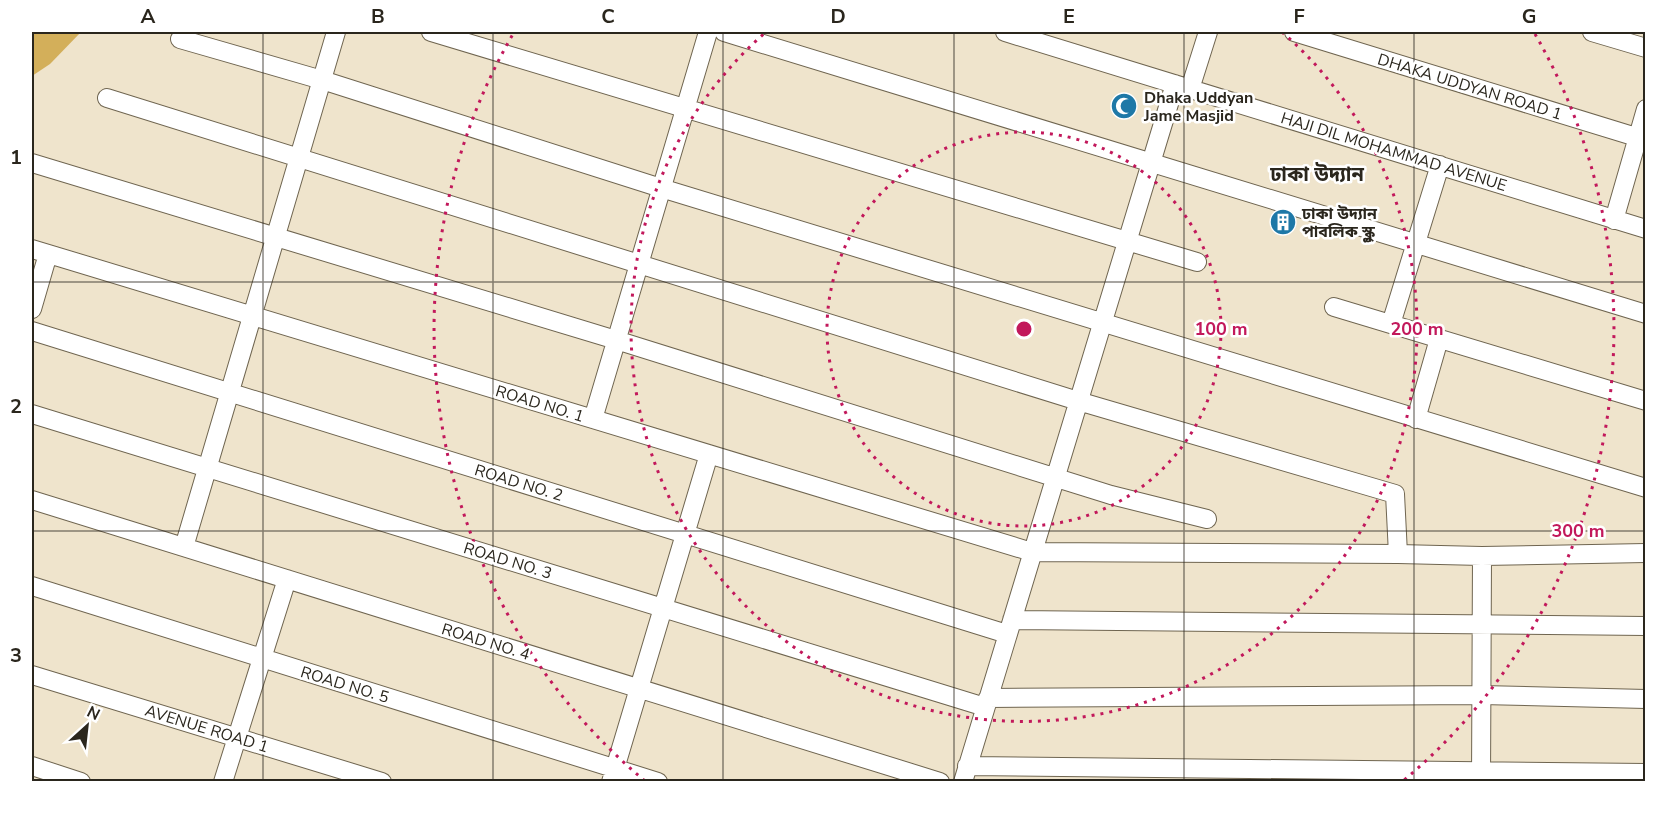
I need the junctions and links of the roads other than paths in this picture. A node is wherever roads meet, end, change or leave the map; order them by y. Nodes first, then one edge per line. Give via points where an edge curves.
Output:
1 (336, 32) edge
2 (431, 32) edge
3 (708, 32) edge
4 (723, 32) edge
5 (1005, 32) edge
6 (1208, 32) edge
7 (1294, 32) edge
8 (1592, 32) edge
9 (180, 39) dead end
10 (1646, 48) edge
11 (322, 80) junction
12 (1183, 86) junction
13 (107, 98) dead end
14 (685, 108) junction
15 (1646, 109) edge
16 (1641, 138) edge
17 (299, 157) junction
18 (1151, 162) junction
19 (32, 163) edge
20 (1440, 165) junction
21 (661, 188) junction
22 (1614, 220) junction
23 (1646, 230) edge
24 (275, 237) junction
25 (1127, 241) junction
26 (1416, 244) junction
27 (40, 251) edge
28 (1197, 262) dead end
29 (639, 263) junction
30 (1334, 307) dead end
31 (32, 309) edge
32 (1646, 314) edge
33 (252, 316) junction
34 (1102, 323) junction
35 (1391, 324) junction
36 (32, 330) edge
37 (1439, 339) junction
38 (616, 340) junction
39 (230, 392) junction
40 (1078, 400) junction
41 (1646, 401) edge
42 (32, 414) edge
43 (593, 419) junction
44 (1416, 419) junction
45 (709, 454) junction
46 (207, 468) junction
47 (1055, 477) junction
48 (1646, 488) edge
49 (32, 500) edge
50 (1207, 519) dead end
51 (686, 534) junction
52 (184, 547) junction
53 (1032, 552) junction
54 (1646, 553) edge
55 (1398, 554) junction
56 (1482, 556) junction
57 (287, 579) junction
58 (32, 586) edge
59 (663, 608) junction
60 (1482, 624) junction
61 (1646, 626) edge
62 (1010, 627) junction
63 (262, 658) junction
64 (32, 675) edge
65 (639, 688) junction
66 (1481, 695) junction
67 (1646, 699) edge
68 (987, 702) junction
69 (237, 737) junction
70 (32, 766) edge
71 (1646, 773) edge
72 (965, 774) edge
73 (613, 775) edge
74 (1481, 777) edge
75 (81, 782) edge
76 (223, 782) edge
77 (381, 782) edge
78 (658, 782) edge
79 (940, 782) edge

1 - 11 street
2 - 14 street
3 - 14 street
4 - 18 street
5 - 12 street, HAJI DIL MOHAMMAD AVENUE
6 - 12 street
7 - 16 street, DHAKA UDDYAN ROAD 1
8 - 10 street
9 - 11 street
11 - 17 street
11 - 21 street
12 - 18 street
12 - 20 street, HAJI DIL MOHAMMAD AVENUE
13 - 17 street
14 - 21 street
14 - 25 street
15 - 16 street
16 - 22 street
17 - 24 street
17 - 29 street
18 - 25 street
18 - 26 street
19 - 24 street
20 - 22 street, HAJI DIL MOHAMMAD AVENUE
20 - 26 street
21 - 29 street
21 - 34 street
22 - 23 street, HAJI DIL MOHAMMAD AVENUE
24 - 33 street
24 - 38 street
25 - 28 street
25 - 34 street
26 - 32 street
26 - 35 street
27 - 31 street, ROAD NO. 1
27 - 33 street, ROAD NO. 1
29 - 38 street
29 - 40 street
30 - 35 street
33 - 39 street
33 - 43 street, ROAD NO. 1
34 - 40 street
34 - 44 street
35 - 37 street
36 - 39 street, ROAD NO. 2
37 - 41 street
37 - 44 street
38 - 43 street
38 - 47 street
39 - 46 street
39 - 51 street, ROAD NO. 2
40 - 47 street
40 - 55 street via 1395,494
42 - 46 street, ROAD NO. 3
43 - 45 street, ROAD NO. 1
44 - 48 street
45 - 51 street
45 - 53 street, ROAD NO. 1
46 - 52 street
46 - 59 street, ROAD NO. 3
47 - 50 street
47 - 53 street
49 - 52 street, ROAD NO. 4
51 - 59 street
51 - 62 street, ROAD NO. 2
52 - 57 street, ROAD NO. 4
53 - 55 street, ROAD NO. 1
53 - 62 street
54 - 56 street, ROAD NO. 1
55 - 56 street, ROAD NO. 1
56 - 60 street
57 - 63 street
57 - 65 street, ROAD NO. 4
58 - 63 street, ROAD NO. 5
59 - 65 street
59 - 68 street, ROAD NO. 3
60 - 61 street, ROAD NO. 2
60 - 62 street, ROAD NO. 2
60 - 66 street
62 - 68 street
63 - 69 street
63 - 73 street, ROAD NO. 5
64 - 69 street, AVENUE ROAD 1
65 - 73 street
65 - 79 street, ROAD NO. 4
66 - 67 street, ROAD NO. 3
66 - 68 street, ROAD NO. 3
66 - 74 street
68 - 72 street
69 - 76 street
69 - 77 street, AVENUE ROAD 1
70 - 75 street
71 - 74 street
72 - 74 street
73 - 78 street, ROAD NO. 5

